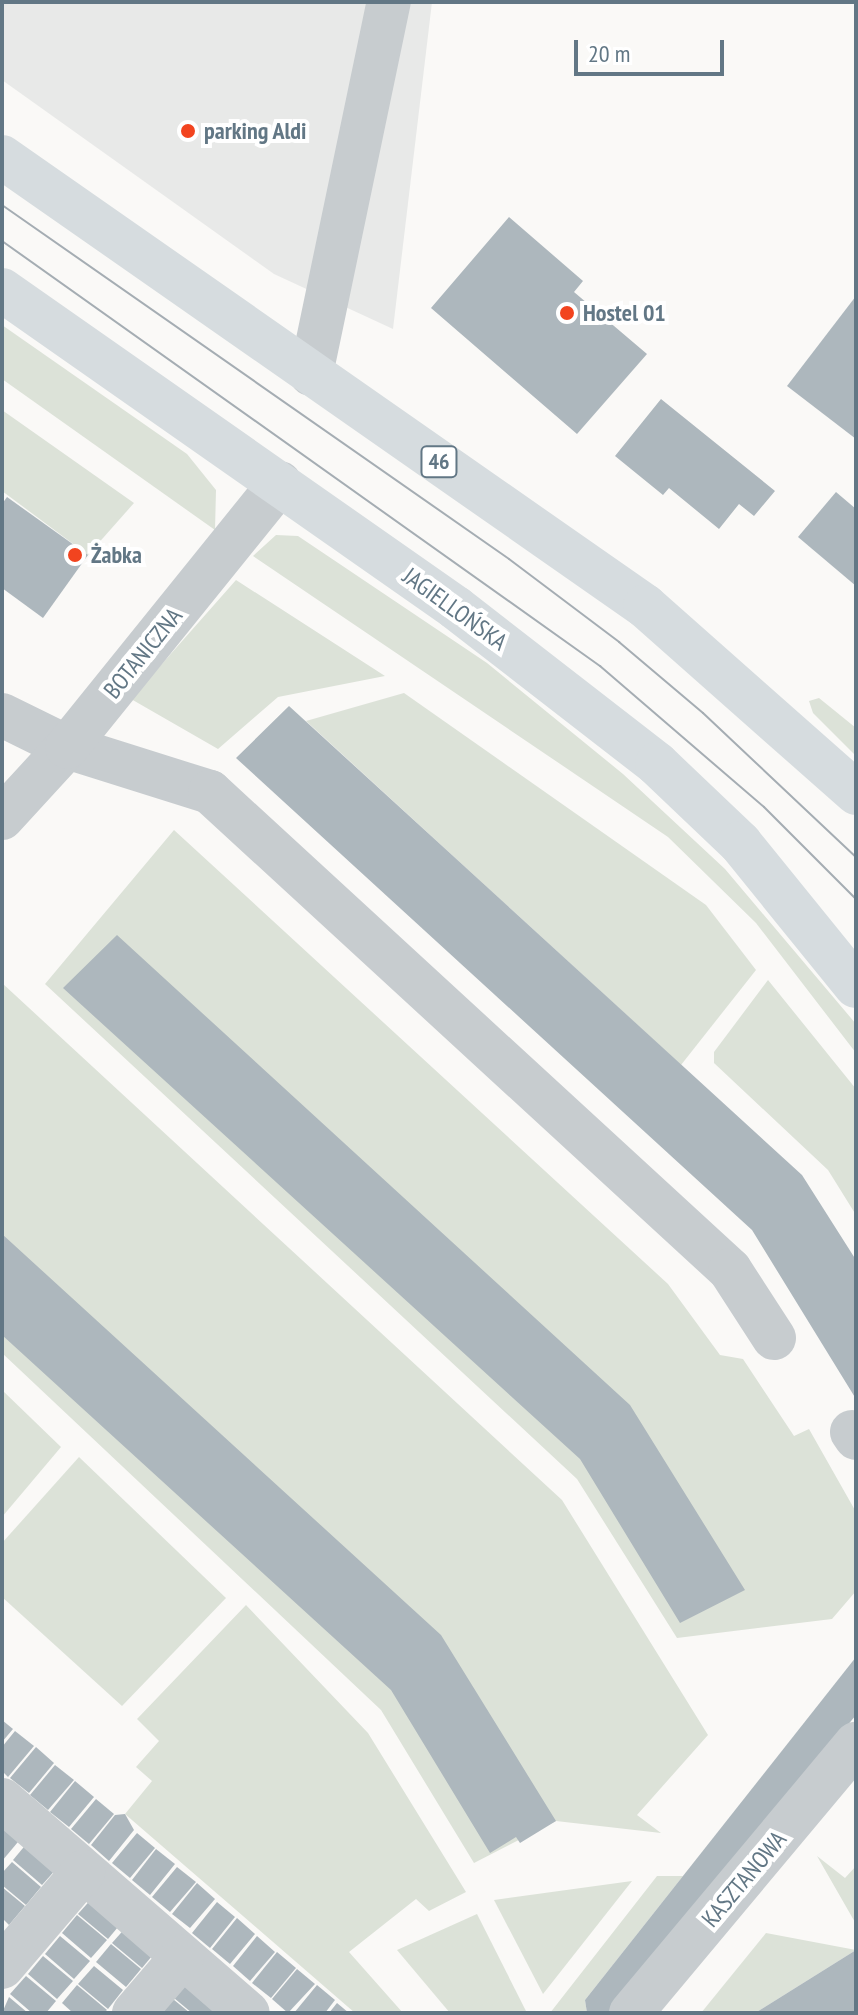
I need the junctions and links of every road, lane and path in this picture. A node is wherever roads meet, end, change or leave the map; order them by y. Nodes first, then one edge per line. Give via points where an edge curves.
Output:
1 (389, 2) edge
2 (2, 157) edge
3 (2, 290) edge
4 (311, 374) junction
5 (280, 483) junction
6 (2, 715) edge
7 (67, 747) junction
8 (856, 793) edge
9 (2, 818) edge
10 (856, 986) edge
11 (774, 1338) dead end
12 (856, 1744) edge
13 (2, 1800) edge
14 (83, 1872) junction
15 (182, 1957) junction
16 (2, 1967) edge
17 (134, 2013) edge
18 (248, 2013) edge
19 (631, 2013) edge

1 - 4 street
2 - 4 main road, 46
3 - 5 main road, JAGIELLOŃSKA
4 - 8 main road, 46 via 645,606
5 - 7 street, BOTANICZNA
5 - 10 main road, JAGIELLOŃSKA via 468,617 657,764 740,843
6 - 7 street
7 - 9 street, BOTANICZNA
7 - 11 street via 210,792 730,1270
12 - 19 street, KASZTANOWA
13 - 14 street
14 - 15 street
14 - 16 street
15 - 17 street
15 - 18 street

